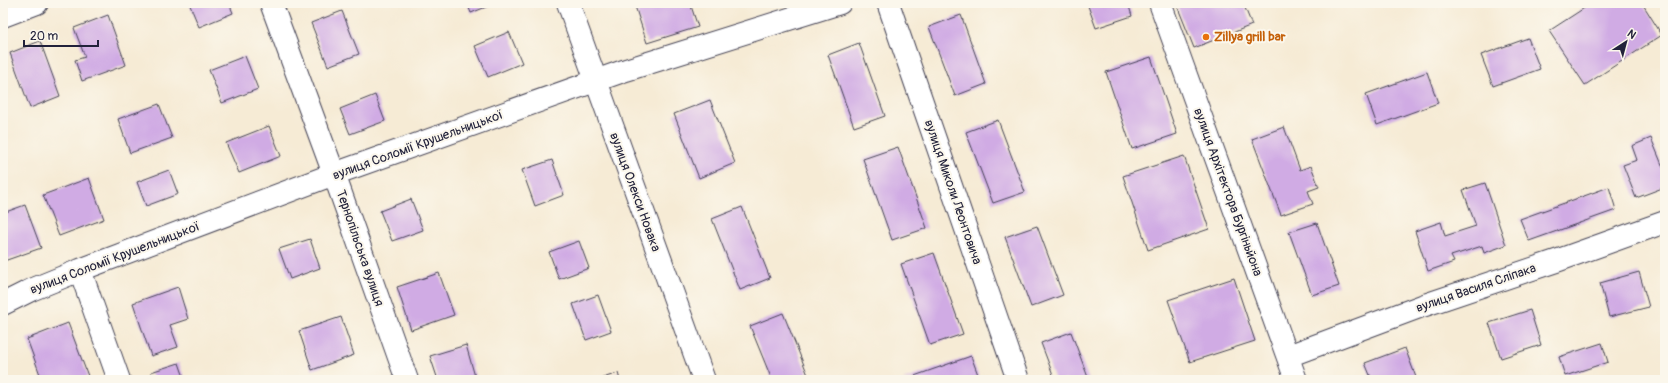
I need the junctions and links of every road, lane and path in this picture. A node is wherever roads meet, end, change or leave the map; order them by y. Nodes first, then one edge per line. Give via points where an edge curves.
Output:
1 (37, 3) edge
2 (271, 3) edge
3 (568, 3) edge
4 (840, 3) edge
5 (888, 3) edge
6 (1160, 3) edge
7 (3, 16) edge
8 (595, 81) junction
9 (334, 174) junction
10 (1665, 222) edge
11 (80, 270) junction
12 (3, 304) edge
13 (1288, 356) junction
14 (119, 380) edge
15 (407, 380) edge
16 (704, 380) edge
17 (1018, 380) edge
18 (1296, 380) edge

1 - 7 street
2 - 9 street, Тернопільська вулиця
3 - 8 street, вулиця Олекси Новака
4 - 8 street, вулиця Соломії Крушельницької
5 - 17 street, вулиця Миколи Леонтовича
6 - 13 street, вулиця Архітектора Бургіньйона
8 - 9 street, вулиця Соломії Крушельницької
8 - 16 street, вулиця Олекси Новака
9 - 11 street, вулиця Соломії Крушельницької
9 - 15 street, Тернопільська вулиця
10 - 13 street, вулиця Василя Сліпака via 1422,306
11 - 12 street, вулиця Соломії Крушельницької
11 - 14 street
13 - 18 street, вулиця Архітектора Бургіньйона

